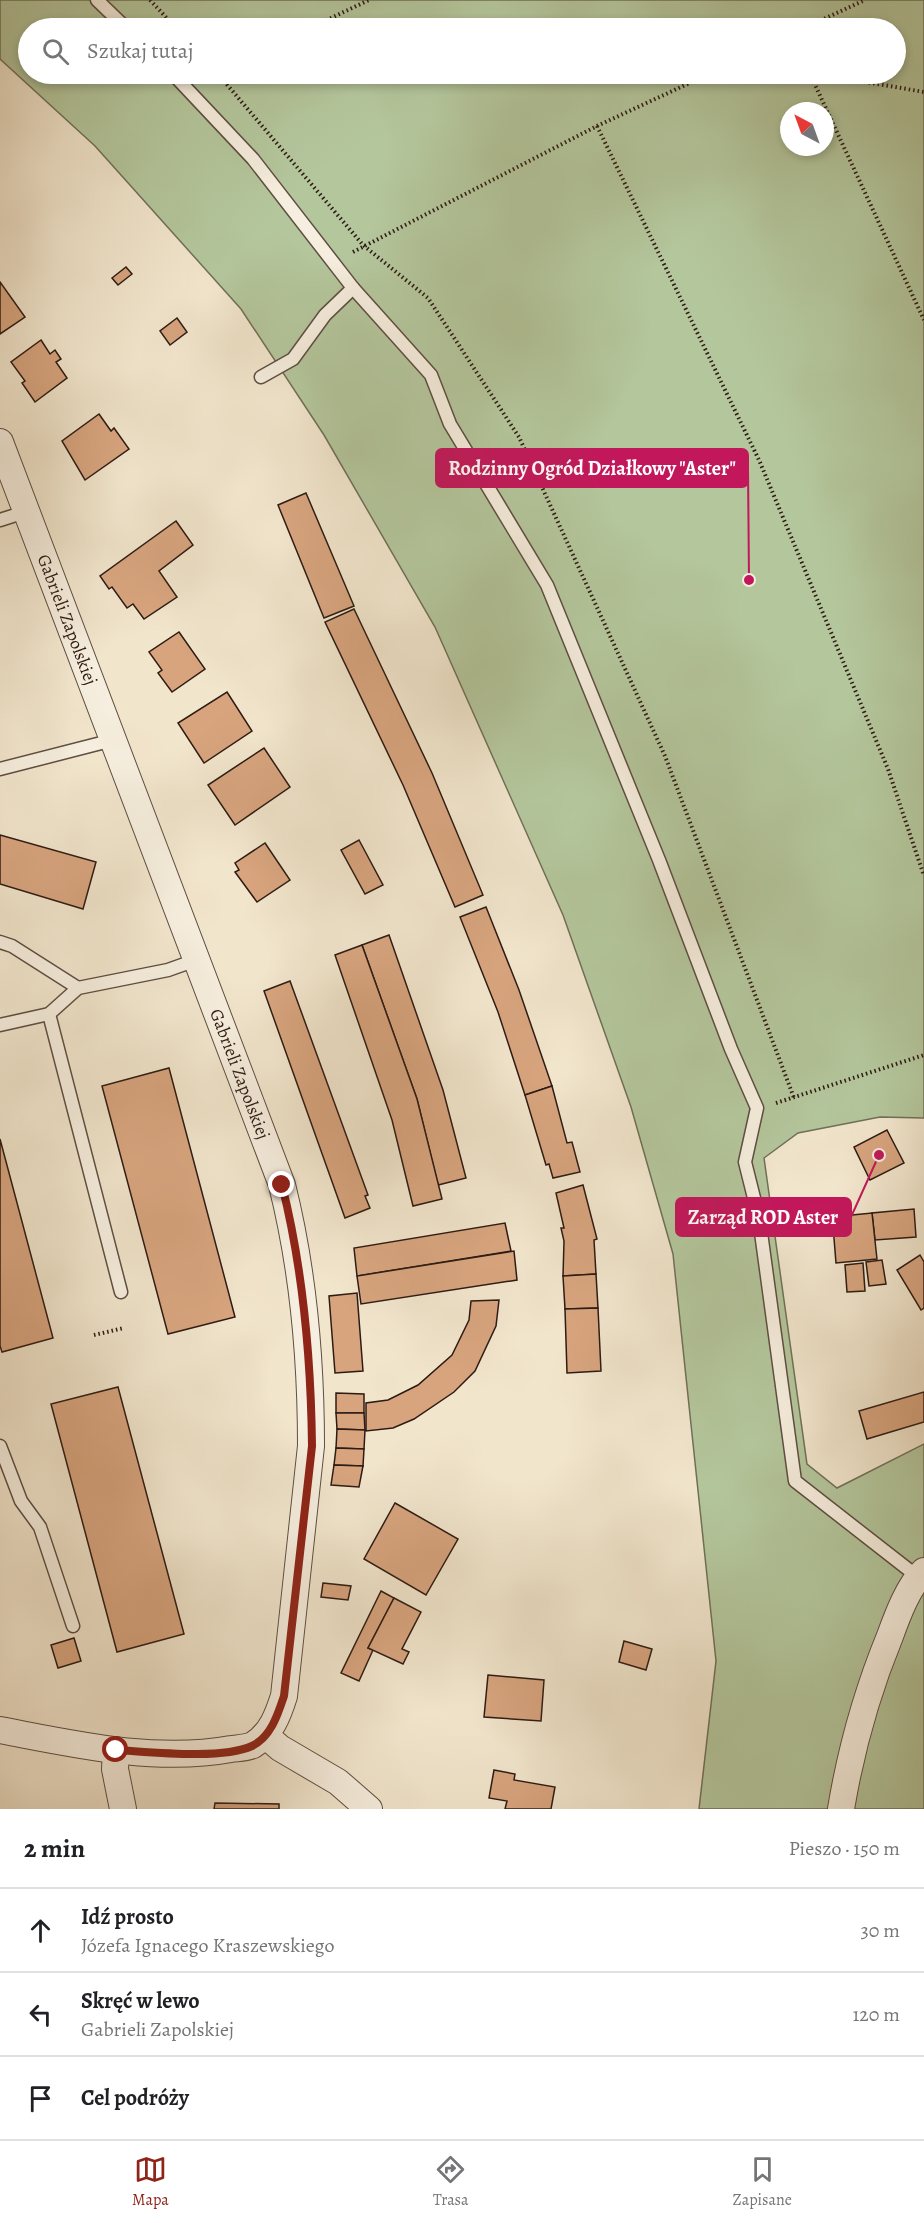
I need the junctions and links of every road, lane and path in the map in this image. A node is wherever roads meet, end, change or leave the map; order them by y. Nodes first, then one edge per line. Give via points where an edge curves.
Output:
1 (97, 0) edge
2 (150, 0) edge
3 (369, 0) edge
4 (865, 0) edge
5 (116, 18) edge
6 (167, 18) edge
7 (331, 18) edge
8 (826, 18) edge
9 (182, 84) edge
10 (687, 84) edge
11 (815, 84) edge
12 (878, 84) edge
13 (924, 92) edge
14 (597, 126) junction
15 (334, 264) junction
16 (353, 288) junction
17 (924, 320) edge
18 (261, 377) dead end
19 (0, 442) edge
20 (28, 511) junction
21 (0, 520) edge
22 (113, 740) junction
23 (0, 769) edge
24 (924, 876) edge
25 (0, 942) edge
26 (196, 960) junction
27 (78, 988) junction
28 (49, 1014) junction
29 (0, 1025) edge
30 (924, 1055) edge
31 (757, 1108) junction
32 (121, 1292) dead end
33 (124, 1328) dead end
34 (94, 1335) dead end
35 (0, 1446) edge
36 (921, 1574) edge
37 (73, 1626) dead end
38 (0, 1730) edge
39 (265, 1735) junction
40 (116, 1750) junction
41 (123, 1809) edge
42 (369, 1809) edge
43 (841, 1809) edge

1 - 5 lane
2 - 6 path
3 - 7 path
4 - 8 path
9 - 15 lane via 253,159
10 - 14 path
11 - 17 path
12 - 13 path
14 - 15 path via 363,245
14 - 24 path via 759,460 888,769
15 - 16 lane
16 - 18 lane via 325,315 293,359
16 - 31 lane via 431,375 450,424 547,585
19 - 20 street, Gabrieli Zapolskiej
20 - 21 lane
20 - 22 street, Gabrieli Zapolskiej
22 - 23 lane
22 - 26 street, Gabrieli Zapolskiej
25 - 27 lane
26 - 27 lane via 168,970
26 - 39 street, Gabrieli Zapolskiej via 282,1185 297,1244 302,1300 312,1446 284,1696 278,1717
27 - 28 lane
28 - 29 lane
28 - 32 lane
30 - 31 path
31 - 36 lane via 745,1162 759,1218 795,1481
33 - 34 path
35 - 37 lane via 21,1501 40,1527
36 - 43 street via 897,1619 869,1688
38 - 40 street
39 - 40 street via 251,1746 206,1754
39 - 42 street via 338,1782
40 - 41 street via 115,1769

